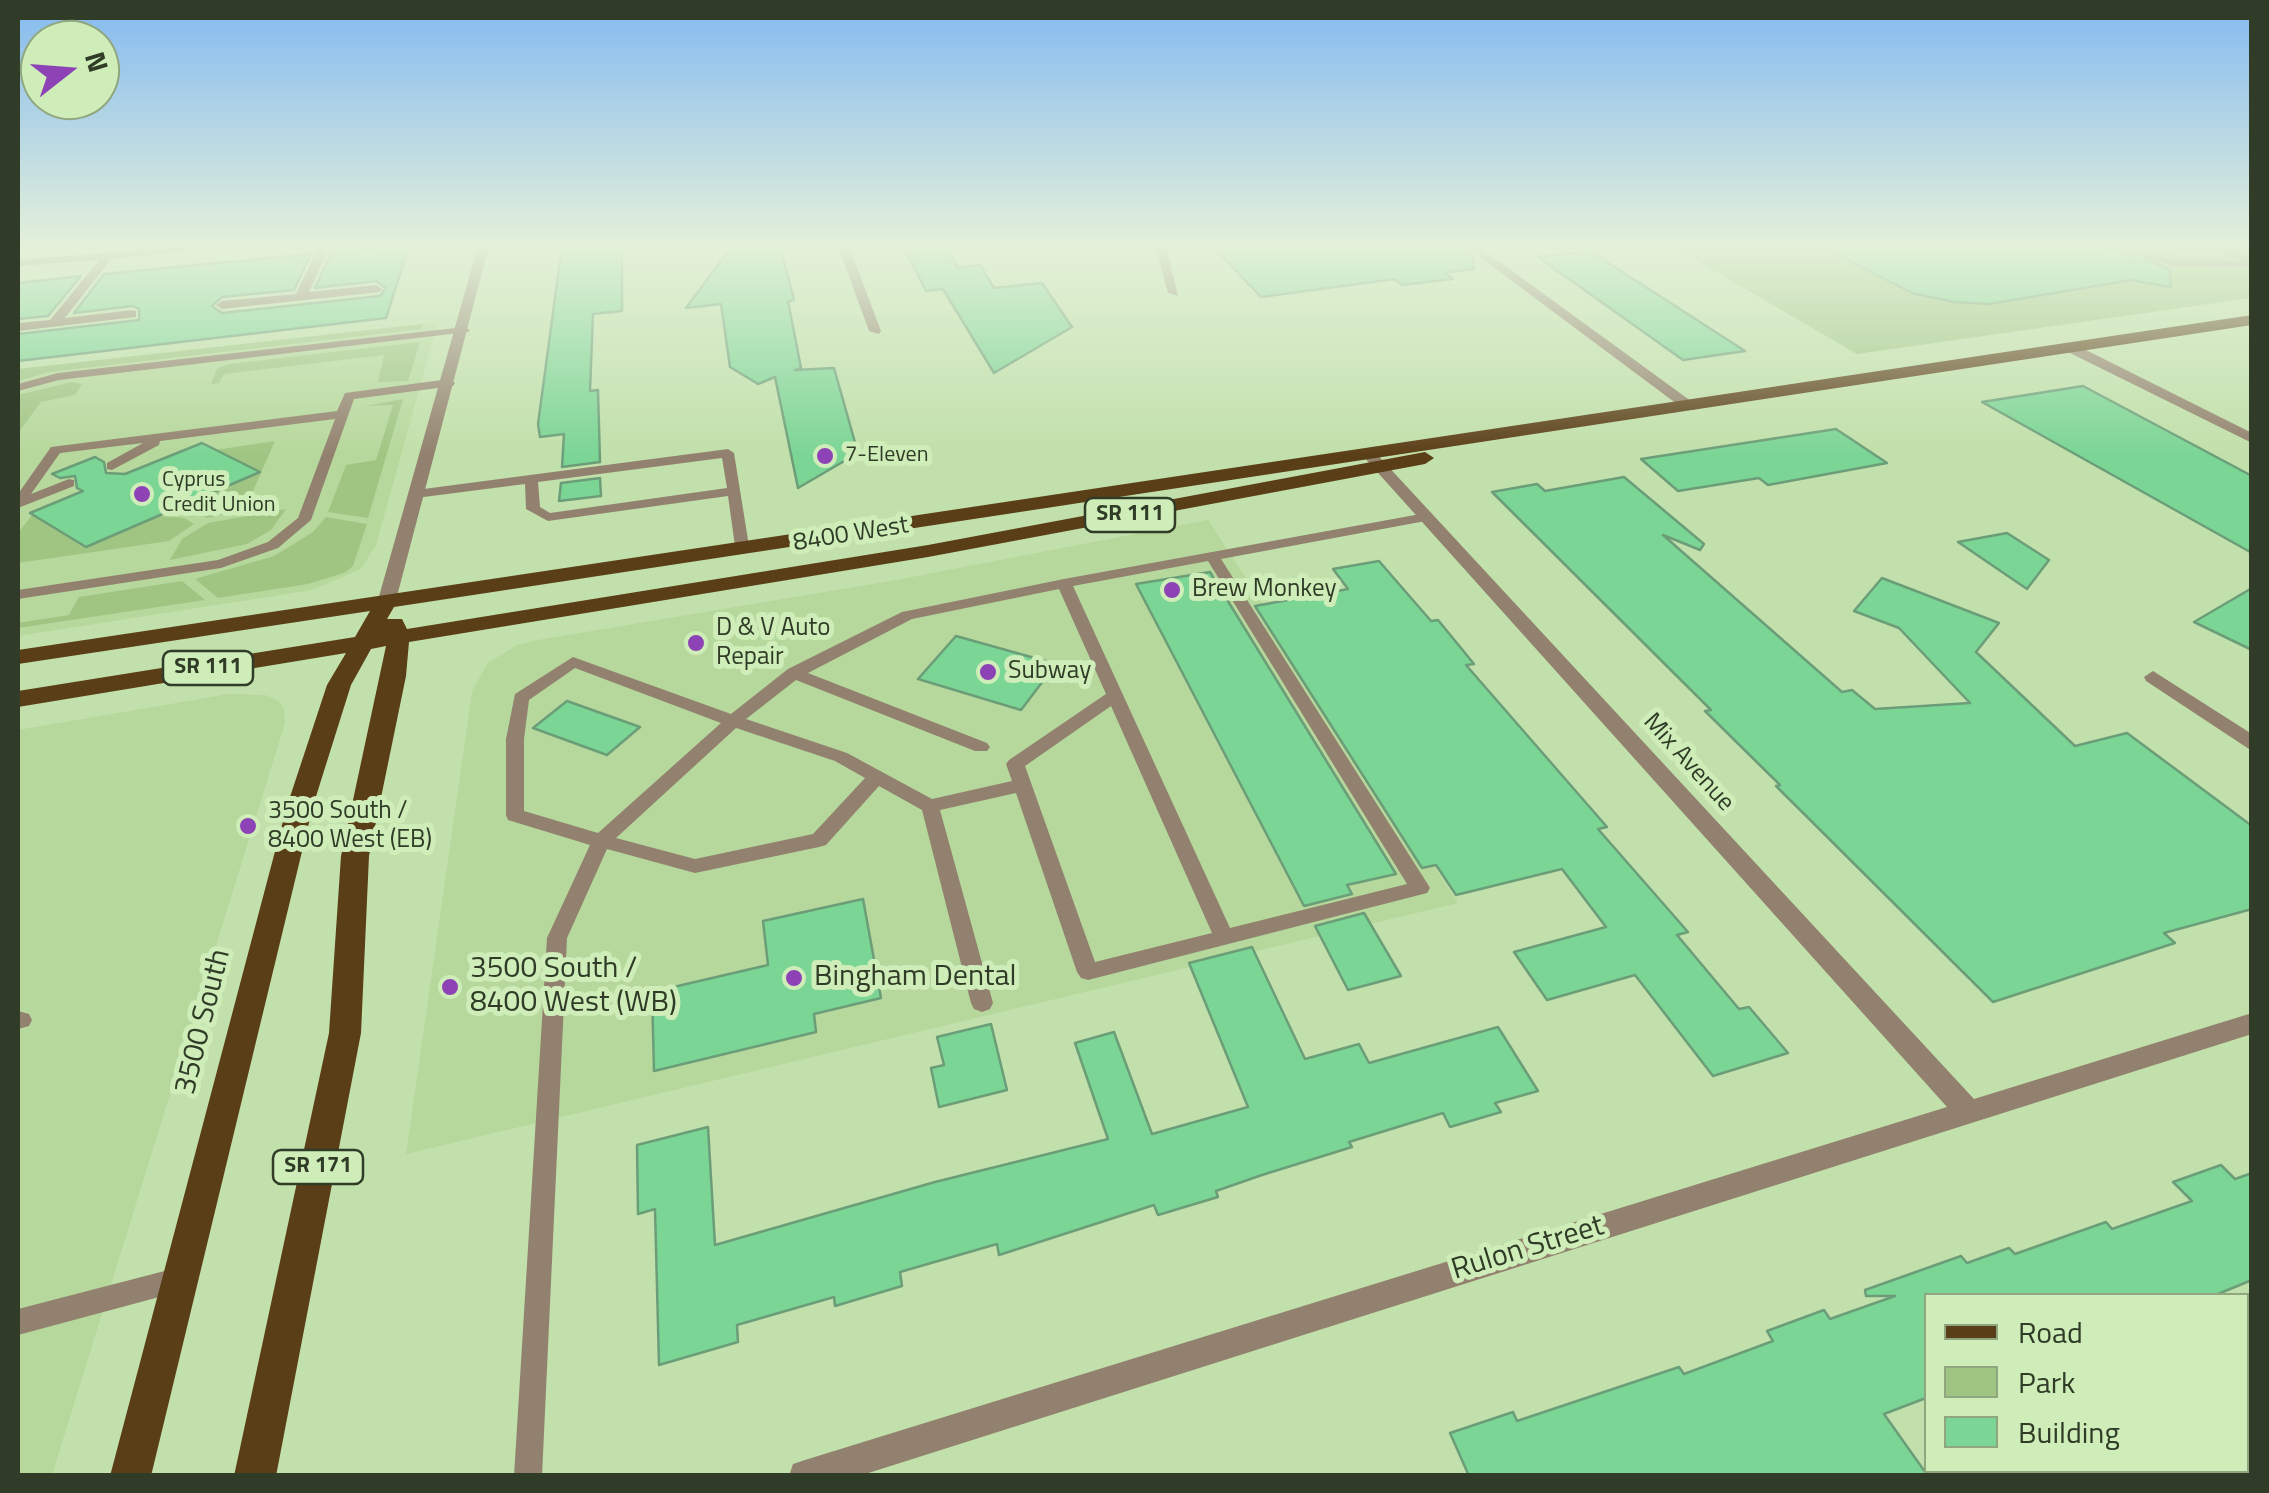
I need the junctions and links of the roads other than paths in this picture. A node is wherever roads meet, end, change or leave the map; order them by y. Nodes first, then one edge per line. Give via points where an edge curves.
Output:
1 (60, 316) edge
2 (116, 316) edge
3 (467, 316) edge
4 (869, 316) edge
5 (1565, 316) edge
6 (2252, 320) edge
7 (55, 322) junction
8 (18, 327) edge
9 (464, 330) junction
10 (875, 331) dead end
11 (2071, 348) junction
12 (449, 383) junction
13 (18, 388) edge
14 (1690, 407) junction
15 (342, 414) junction
16 (163, 437) junction
17 (2252, 439) edge
18 (1374, 459) junction
19 (112, 466) dead end
20 (531, 478) junction
21 (670, 479) junction
22 (599, 482) junction
23 (69, 483) dead end
24 (636, 484) junction
25 (734, 491) junction
26 (416, 494) junction
27 (18, 504) edge
28 (598, 513) junction
29 (1426, 518) junction
30 (742, 546) junction
31 (1212, 556) junction
32 (1064, 583) junction
33 (18, 596) edge
34 (386, 600) junction
35 (398, 638) junction
36 (358, 644) junction
37 (18, 657) edge
38 (794, 673) junction
39 (2152, 677) dead end
40 (1114, 696) junction
41 (18, 700) edge
42 (733, 721) junction
43 (2252, 744) edge
44 (981, 747) dead end
45 (876, 776) junction
46 (1022, 785) junction
47 (930, 806) junction
48 (600, 841) junction
49 (1224, 938) junction
50 (982, 1003) dead end
51 (2252, 1023) edge
52 (1969, 1112) junction
53 (181, 1280) junction
54 (18, 1322) edge
55 (130, 1476) edge
56 (255, 1476) edge
57 (528, 1476) edge
58 (805, 1476) edge

1 - 7 street
2 - 7 street
3 - 9 street, 3500 South
4 - 10 street
5 - 14 street
6 - 11 main road, 8400 West / SR 111
7 - 8 street
9 - 12 street, 3500 South
9 - 13 lane
11 - 14 main road, 8400 West / SR 111
11 - 17 street
12 - 15 lane via 348,396
12 - 26 street, 3500 South
14 - 18 main road, 8400 West / SR 111
15 - 16 lane
15 - 33 lane via 304,520 273,545 222,564
16 - 19 lane
16 - 27 lane via 56,450
18 - 29 street, Mix Avenue
18 - 30 main road, 8400 West / SR 111
18 - 35 main road, 8400 West / SR 111 via 1074,526
20 - 22 lane
20 - 26 lane
20 - 28 lane via 533,508 548,516
21 - 24 lane
21 - 24 lane
21 - 25 lane
21 - 25 lane via 728,453
22 - 24 lane
22 - 28 lane
23 - 27 lane
24 - 28 lane
25 - 30 lane
26 - 34 street, 3500 South
29 - 31 lane
29 - 52 street, Mix Avenue
30 - 34 main road, 8400 West / SR 111
31 - 32 lane
31 - 49 lane via 1420,888
32 - 38 lane via 907,615
32 - 40 lane
34 - 35 main road, SR 171
34 - 36 main road, 3500 South
34 - 37 main road, 8400 West / SR 111
35 - 36 main road, 8400 West / SR 111
35 - 56 main road, SR 171 via 354,856 346,1033
36 - 41 main road, 8400 West / SR 111
36 - 53 main road, 3500 South via 300,806
38 - 42 lane
38 - 44 lane
39 - 43 street
40 - 46 lane via 1015,764
40 - 49 lane
42 - 45 lane via 841,757
42 - 48 lane
42 - 48 lane via 573,662 521,698 515,815
45 - 47 lane
45 - 48 lane via 819,840 695,866
46 - 47 lane
46 - 49 lane via 1088,972
47 - 50 lane
48 - 57 lane via 557,938
51 - 52 street, Rulon Street
52 - 58 street, Rulon Street
53 - 54 lane
53 - 55 main road, 3500 South

